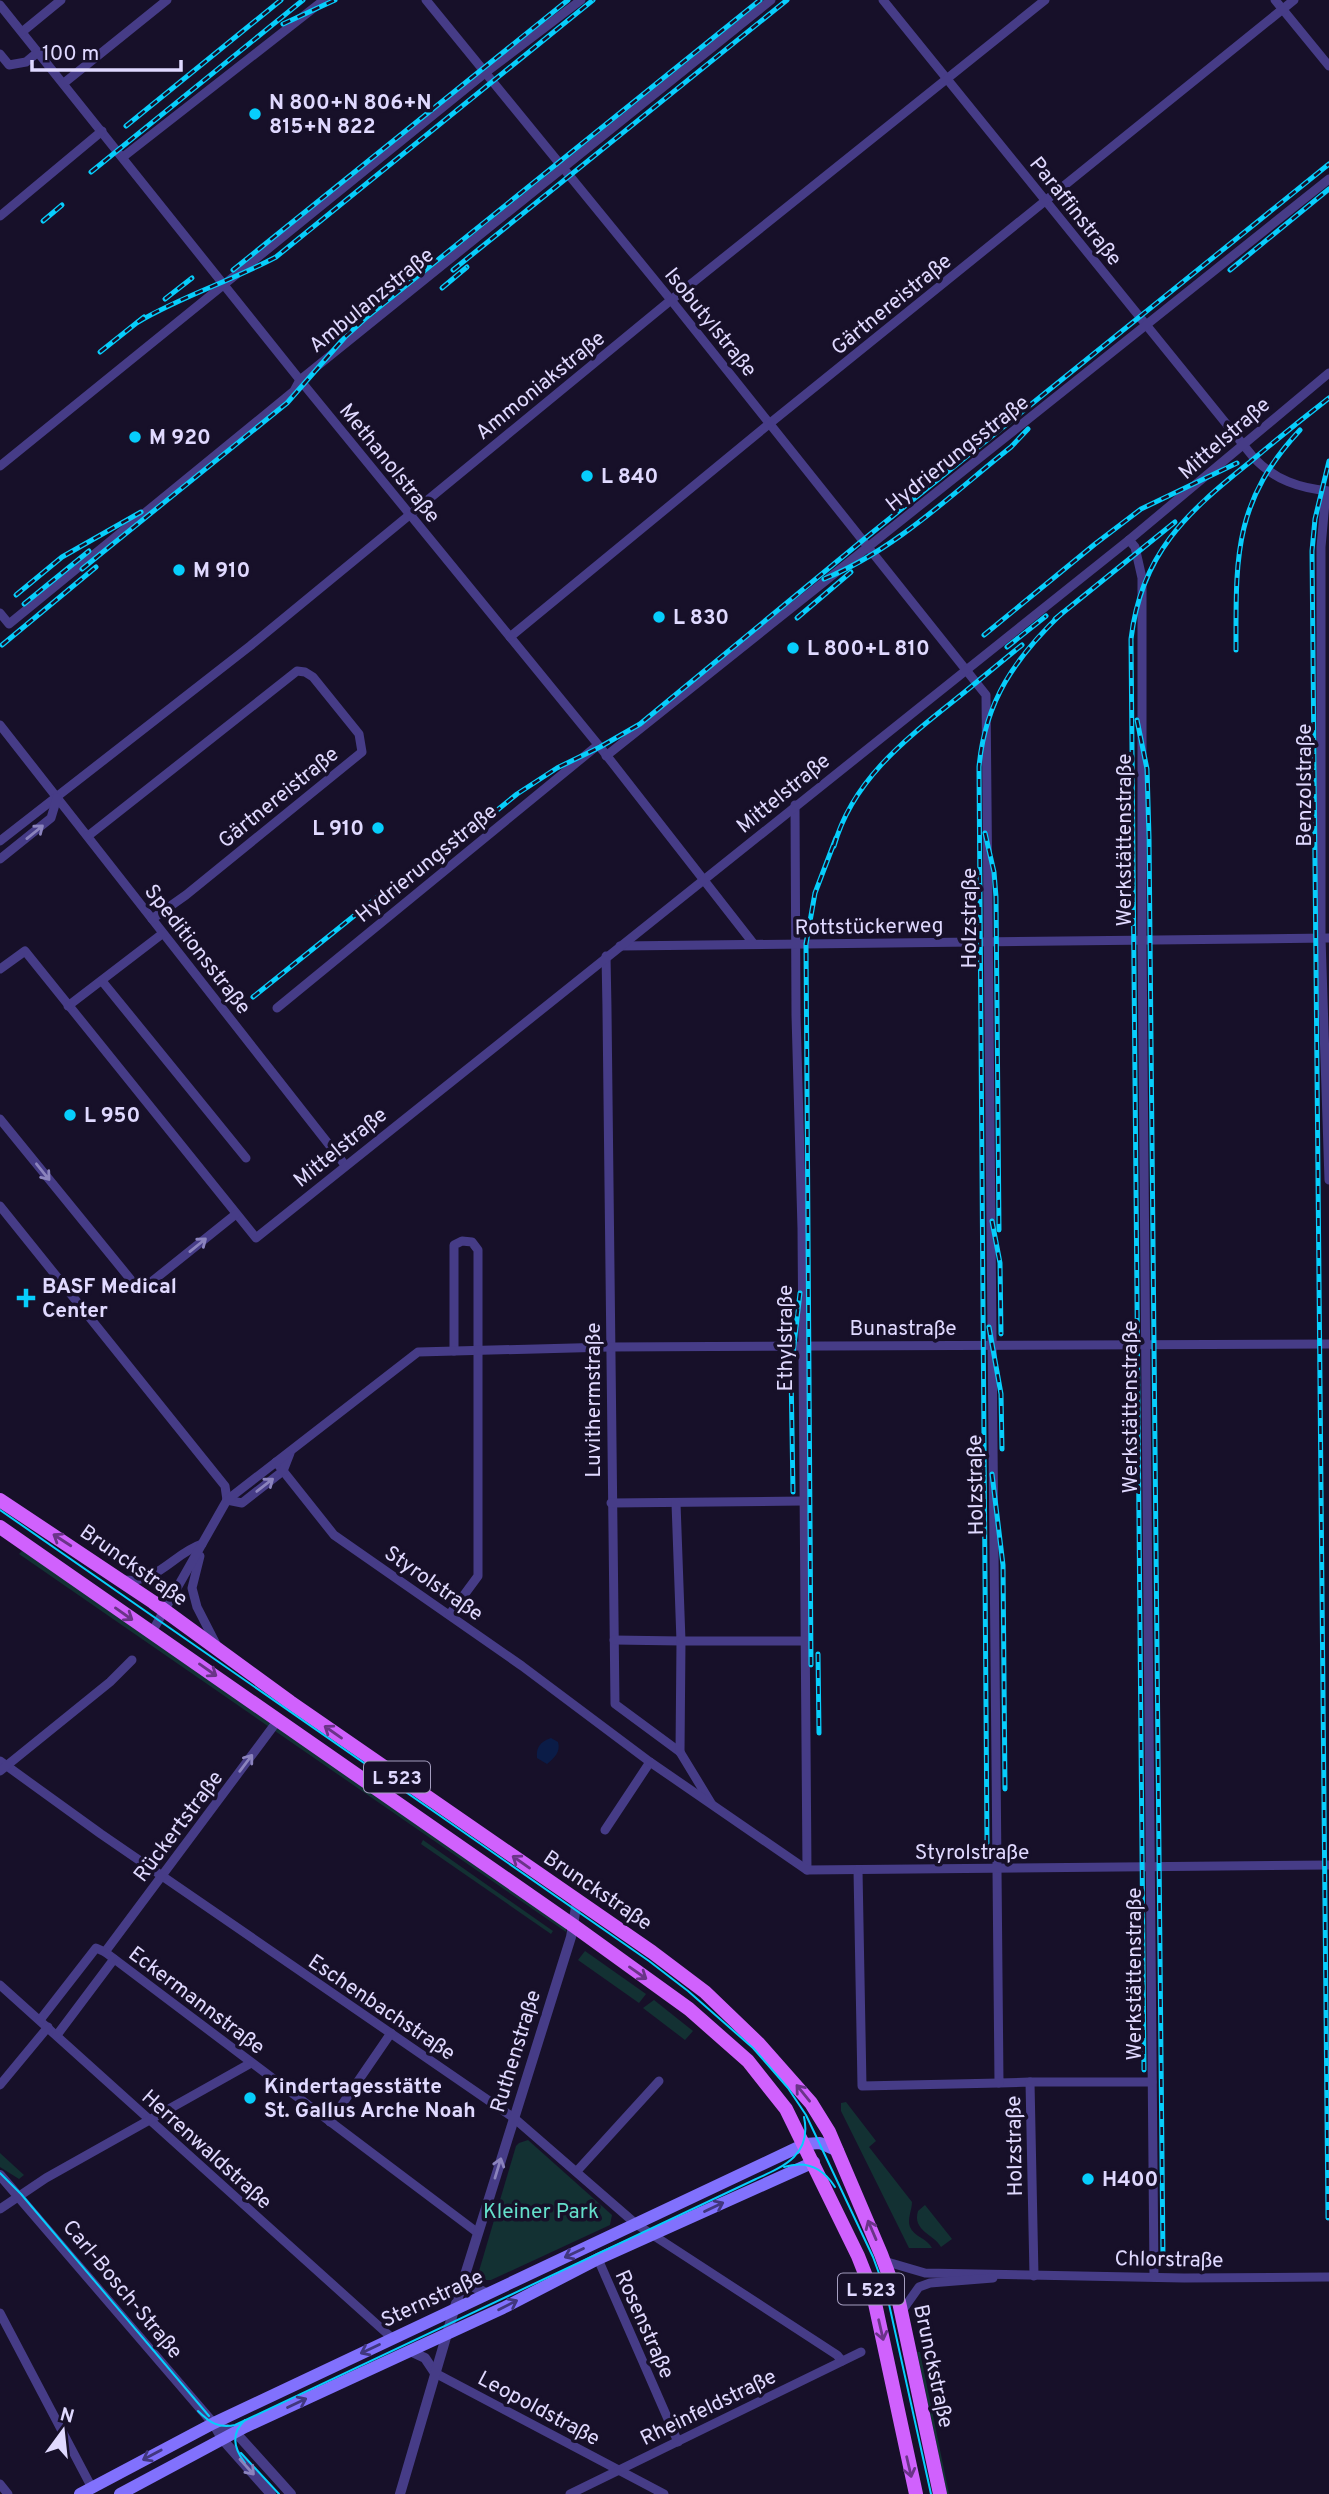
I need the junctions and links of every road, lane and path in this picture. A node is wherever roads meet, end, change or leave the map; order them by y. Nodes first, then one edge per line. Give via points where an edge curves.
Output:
1 (61, 0) edge
2 (167, 0) edge
3 (324, 0) edge
4 (426, 0) edge
5 (581, 0) edge
6 (771, 0) edge
7 (883, 0) edge
8 (1045, 0) edge
9 (1275, 0) edge
10 (1294, 0) edge
11 (0, 5) edge
12 (1282, 9) junction
13 (4, 17) edge
14 (22, 32) junction
15 (38, 52) junction
16 (0, 54) edge
17 (1329, 66) edge
18 (485, 73) junction
19 (947, 79) junction
20 (64, 83) junction
21 (102, 131) junction
22 (123, 157) junction
23 (562, 169) junction
24 (1329, 179) edge
25 (1045, 201) junction
26 (0, 216) edge
27 (225, 285) junction
28 (671, 300) junction
29 (1146, 326) junction
30 (1329, 373) edge
31 (300, 380) junction
32 (769, 424) junction
33 (1241, 444) junction
34 (0, 466) edge
35 (1327, 491) edge
36 (410, 515) junction
37 (1129, 540) junction
38 (868, 546) junction
39 (0, 613) edge
40 (510, 637) junction
41 (964, 669) junction
42 (1, 727) edge
43 (598, 745) junction
44 (606, 755) junction
45 (58, 796) junction
46 (795, 805) junction
47 (88, 836) junction
48 (0, 841) edge
49 (2, 856) edge
50 (704, 880) junction
51 (152, 919) junction
52 (162, 934) junction
53 (1325, 938) edge
54 (1142, 941) junction
55 (986, 942) junction
56 (752, 943) junction
57 (797, 945) junction
58 (619, 946) junction
59 (606, 956) junction
60 (0, 969) edge
61 (102, 981) junction
62 (68, 1006) junction
63 (277, 1009) dead end
64 (0, 1119) edge
65 (246, 1158) dead end
66 (345, 1164) junction
67 (1329, 1180) edge
68 (0, 1206) edge
69 (236, 1214) junction
70 (1329, 1344) edge
71 (990, 1345) junction
72 (1147, 1345) junction
73 (803, 1346) junction
74 (610, 1347) junction
75 (454, 1350) junction
76 (477, 1350) junction
77 (290, 1451) junction
78 (276, 1462) junction
79 (283, 1471) junction
80 (0, 1500) edge
81 (227, 1500) junction
82 (803, 1501) junction
83 (611, 1503) junction
84 (676, 1503) junction
85 (0, 1527) edge
86 (202, 1544) junction
87 (118, 1579) junction
88 (164, 1610) junction
89 (450, 1614) junction
90 (152, 1632) junction
91 (614, 1640) junction
92 (681, 1641) junction
93 (804, 1642) junction
94 (219, 1651) junction
95 (132, 1660) dead end
96 (278, 1720) junction
97 (680, 1752) junction
98 (650, 1762) junction
99 (2, 1766) edge
100 (711, 1803) junction
101 (605, 1830) dead end
102 (1329, 1865) edge
103 (1152, 1866) junction
104 (996, 1869) junction
105 (807, 1870) junction
106 (858, 1870) junction
107 (162, 1877) junction
108 (577, 1901) junction
109 (574, 1926) junction
110 (100, 1950) junction
111 (114, 1959) junction
112 (0, 1985) edge
113 (40, 2020) junction
114 (48, 2027) junction
115 (391, 2033) junction
116 (57, 2035) junction
117 (251, 2063) junction
118 (659, 2081) dead end
119 (1031, 2082) junction
120 (1152, 2082) junction
121 (999, 2083) junction
122 (0, 2085) edge
123 (514, 2118) junction
124 (149, 2120) junction
125 (330, 2122) junction
126 (804, 2144) junction
127 (838, 2151) junction
128 (814, 2162) junction
129 (576, 2171) junction
130 (2, 2177) edge
131 (19, 2196) junction
132 (0, 2208) edge
133 (636, 2224) junction
134 (478, 2234) junction
135 (654, 2235) junction
136 (598, 2259) junction
137 (884, 2261) junction
138 (465, 2276) junction
139 (974, 2276) junction
140 (1034, 2276) junction
141 (1154, 2277) junction
142 (1329, 2277) edge
143 (488, 2294) junction
144 (454, 2310) junction
145 (902, 2311) junction
146 (0, 2313) edge
147 (447, 2334) junction
148 (392, 2338) junction
149 (410, 2351) junction
150 (861, 2352) dead end
151 (842, 2361) junction
152 (435, 2373) junction
153 (212, 2423) junction
154 (236, 2433) junction
155 (223, 2440) junction
156 (678, 2442) junction
157 (619, 2470) junction
158 (0, 2484) edge
159 (92, 2488) junction
160 (8, 2494) edge
161 (79, 2494) edge
162 (122, 2494) edge
163 (271, 2494) edge
164 (291, 2494) edge
165 (400, 2494) edge
166 (570, 2494) edge
167 (664, 2494) edge
168 (916, 2494) edge
169 (940, 2494) edge

1 - 14 street
2 - 20 street
3 - 22 street
4 - 18 street, Isobutylstraße
5 - 18 street
6 - 23 street, Ambulanzstraße
7 - 19 street, Paraffinstraße
8 - 19 street, Ammoniakstraße
9 - 12 street
10 - 12 street, Gärtnereistraße
11 - 13 street, Methanolstraße
12 - 17 street
12 - 25 street, Gärtnereistraße
13 - 14 street, Methanolstraße
14 - 15 street, Methanolstraße
15 - 16 street via 26,62 9,65
15 - 20 street, Methanolstraße
18 - 23 street, Isobutylstraße
18 - 27 street
19 - 25 street, Paraffinstraße
19 - 28 street, Ammoniakstraße
20 - 21 street, Methanolstraße
21 - 22 street, Methanolstraße
21 - 26 street
22 - 27 street, Methanolstraße
23 - 28 street, Isobutylstraße
23 - 31 street, Ambulanzstraße
24 - 29 street, Hydrierungsstraße
25 - 29 street, Paraffinstraße
25 - 32 street, Gärtnereistraße
27 - 31 street, Methanolstraße
27 - 34 street
28 - 32 street, Isobutylstraße
28 - 36 street, Ammoniakstraße
29 - 33 street, Paraffinstraße
29 - 38 street, Hydrierungsstraße
30 - 33 street, Mittelstraße
31 - 36 street, Methanolstraße
31 - 39 street, Ambulanzstraße via 294,391 9,624
32 - 38 street, Isobutylstraße
32 - 40 street, Gärtnereistraße
33 - 35 street, Benzolstraße via 1277,478
33 - 37 street, Mittelstraße
35 - 53 street, Benzolstraße via 1321,547
36 - 40 street, Methanolstraße
36 - 45 street, Ammoniakstraße
37 - 41 street, Mittelstraße
37 - 54 street, Werkstättenstraße via 1142,578
38 - 41 street, Isobutylstraße
38 - 44 street, Hydrierungsstraße
40 - 43 street, Methanolstraße
41 - 46 street, Mittelstraße
41 - 55 street, Holzstraße via 986,695
42 - 45 street, Speditionsstraße
43 - 44 street, Methanolstraße
43 - 63 street, Hydrierungsstraße
44 - 50 street, Methanolstraße
45 - 47 street, Speditionsstraße
45 - 48 street, Ammoniakstraße
49 -> 45 street, Ammoniakstraße via 51,818
46 - 50 street, Mittelstraße
46 - 57 street, Ethylstraße
47 - 51 street, Speditionsstraße
47 - 51 street, Gärtnereistraße via 297,671 313,677 359,734 362,752
50 - 56 street, Methanolstraße
50 - 58 street, Mittelstraße
51 - 52 street, Speditionsstraße
52 - 61 street
52 - 66 street, Speditionsstraße
53 - 54 street, Rottstückerweg
53 - 67 street, Benzolstraße
54 - 55 street, Rottstückerweg
54 - 72 street, Werkstättenstraße
55 - 57 street, Rottstückerweg
55 - 71 street, Holzstraße
56 - 57 street, Rottstückerweg
56 - 58 street, Rottstückerweg
57 - 73 street, Ethylstraße
58 - 59 street, Mittelstraße
59 - 66 street, Mittelstraße
59 - 74 street, Luvithermstraße
60 - 62 street via 24,951
61 - 62 street
61 - 65 street
62 - 69 street
64 -> 69 street via 140,1291
66 - 69 street, Mittelstraße via 256,1238
68 - 81 street via 225,1486
70 - 72 street, Bunastraße
71 - 72 street, Bunastraße
71 - 73 street, Bunastraße
71 - 104 street, Holzstraße
72 - 103 street, Werkstättenstraße
73 - 74 street, Bunastraße
73 - 82 street, Ethylstraße
74 - 76 street, Bunastraße
74 - 83 street, Luvithermstraße
75 - 76 street
75 - 76 street via 453,1254 454,1245 462,1241 471,1242 478,1251
75 - 77 street via 418,1352
76 - 89 street via 478,1576
77 - 78 street
77 - 79 street
78 - 79 street, Styrolstraße
78 - 81 street
81 -> 79 street via 243,1503
79 - 89 street, Styrolstraße via 334,1535
87 -> 80 main road, Brunckstraße / L 523
81 - 86 street
82 - 84 street
82 - 93 street, Ethylstraße
83 - 84 street
83 - 91 street, Luvithermstraße
84 - 92 street
85 -> 90 main road, Brunckstraße / L 523
86 - 87 street via 153,1574
86 - 88 street
86 - 94 street via 192,1588
87 - 88 main road, Brunckstraße / L 523
88 - 90 street
88 - 94 main road, Brunckstraße / L 523
89 - 98 street, Styrolstraße
90 -> 96 main road, Brunckstraße / L 523
91 - 92 street
91 - 97 street, Luvithermstraße via 615,1704
92 - 93 street
92 - 97 street
93 - 105 street, Ethylstraße
108 -> 94 main road, Brunckstraße / L 523
95 - 99 street
107 -> 96 street, Rückertstraße
96 - 109 main road, Brunckstraße / L 523
97 - 100 street, Luvithermstraße
98 - 100 street
98 - 101 street
99 - 107 street, Eschenbachstraße
100 - 105 street
102 - 103 street, Styrolstraße
103 - 104 street, Styrolstraße
103 - 120 street, Werkstättenstraße
104 - 106 street, Styrolstraße
104 - 121 street, Holzstraße
105 - 106 street, Styrolstraße
106 - 121 street via 862,2086
107 - 110 street, Rückertstraße
107 - 115 street, Eschenbachstraße
108 - 109 street, Ruthenstraße
127 -> 108 main road, Brunckstraße / L 523 via 811,2103 732,2017 652,1952
109 - 123 street, Ruthenstraße
109 -> 126 main road, Brunckstraße / L 523 via 689,2009 748,2061 786,2109
110 - 111 street, Eckermannstraße
110 - 113 street, Rückertstraße
111 - 116 street
111 - 117 street, Eckermannstraße
112 - 113 street, Herrenwaldstraße
113 - 114 street, Herrenwaldstraße
114 - 116 street, Herrenwaldstraße
114 - 122 street
115 - 123 street, Eschenbachstraße
115 - 125 street
116 - 124 street, Herrenwaldstraße
117 - 124 street
117 - 125 street, Eckermannstraße
118 - 129 street
119 - 120 street
119 - 121 street, Holzstraße
119 - 140 street, Holzstraße
120 - 141 street, Werkstättenstraße
123 - 129 street, Eschenbachstraße
134 -> 123 street, Ruthenstraße
124 - 131 street
124 - 148 street, Herrenwaldstraße
125 - 134 street, Eckermannstraße
126 - 127 main road via 820,2143
126 - 128 main road, Brunckstraße / L 523
126 - 133 main road, Sternstraße
137 -> 127 main road, Brunckstraße / L 523
135 -> 128 main road, Sternstraße
128 -> 168 main road, Brunckstraße / L 523 via 873,2294
129 - 133 street, Eschenbachstraße
130 - 131 street, Carl-Bosch-Straße
131 - 132 street
131 - 153 street, Carl-Bosch-Straße
133 - 135 street, Eschenbachstraße
133 -> 143 main road, Sternstraße
134 - 138 street, Ruthenstraße
135 - 136 main road, Sternstraße
135 - 151 street, Eschenbachstraße
147 -> 136 main road, Sternstraße
136 - 156 street, Rosenstraße
137 - 139 street via 925,2273
137 - 145 main road, Brunckstraße / L 523
138 - 143 street
138 - 144 street, Ruthenstraße
139 - 140 street, Chlorstraße
139 - 145 street via 919,2287
140 - 141 street, Chlorstraße
141 - 142 street, Chlorstraße
143 - 144 main road, Sternstraße
144 - 147 street, Ruthenstraße
144 - 148 main road, Sternstraße
145 - 169 main road, Brunckstraße / L 523
146 - 159 street
147 - 149 main road, Sternstraße
147 - 152 street, Ruthenstraße
148 -> 153 main road, Sternstraße
149 - 152 street via 425,2358
154 -> 149 main road, Sternstraße
150 - 151 street, Rheinfeldstraße
151 - 156 street, Rheinfeldstraße
152 - 157 street, Leopoldstraße
152 - 165 street, Ruthenstraße
153 - 154 street, Carl-Bosch-Straße
153 - 155 street, Carl-Bosch-Straße
153 -> 159 main road, Sternstraße
154 - 155 main road, Sternstraße
154 - 164 street, Carl-Bosch-Straße
155 - 162 main road, Sternstraße
155 -> 163 street, Carl-Bosch-Straße
156 - 157 street, Rheinfeldstraße
157 - 166 street, Rheinfeldstraße
157 - 167 street, Leopoldstraße
158 - 160 street
159 - 161 main road, Sternstraße

